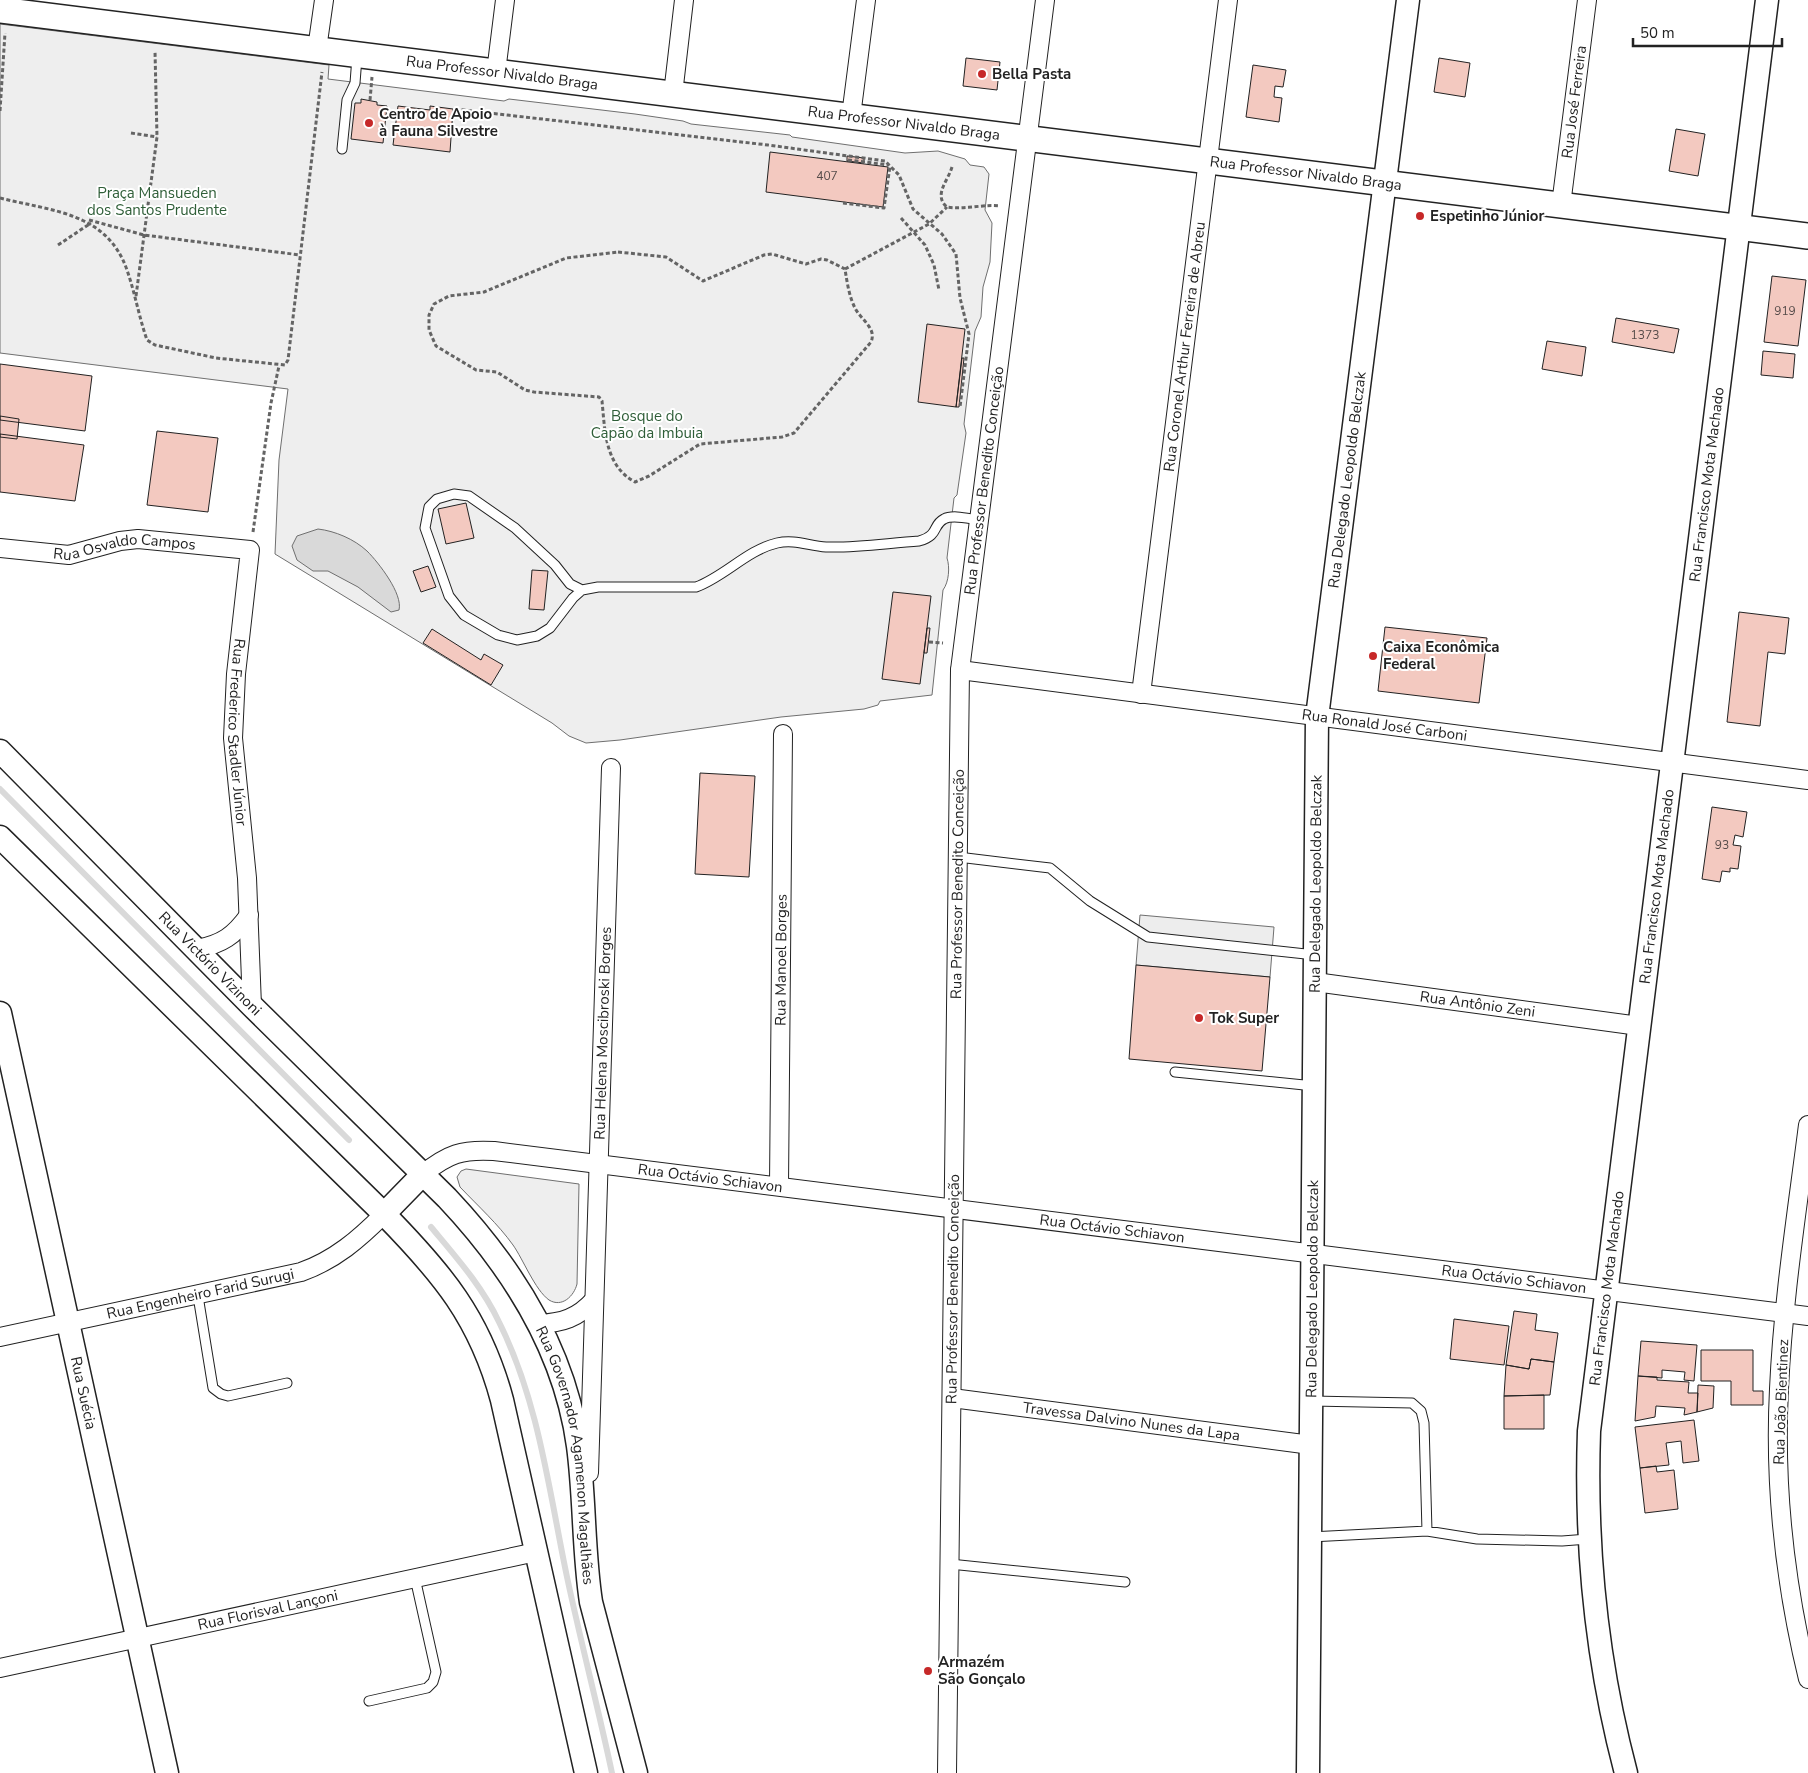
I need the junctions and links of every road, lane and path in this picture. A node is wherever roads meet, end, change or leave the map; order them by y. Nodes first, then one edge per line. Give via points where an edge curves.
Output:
1 (324, 0) edge
2 (505, 0) edge
3 (684, 0) edge
4 (866, 0) edge
5 (1045, 0) edge
6 (1228, 0) edge
7 (1408, 0) edge
8 (1588, 0) edge
9 (1767, 0) edge
10 (3, 21) edge
11 (155, 48) dead end
12 (358, 54) junction
13 (320, 60) junction
14 (496, 72) junction
15 (372, 77) dead end
16 (673, 94) junction
17 (370, 100) dead end
18 (455, 110) dead end
19 (0, 111) edge
20 (851, 116) junction
21 (131, 133) dead end
22 (157, 136) junction
23 (1027, 138) junction
24 (342, 149) dead end
25 (848, 160) dead end
26 (1208, 161) junction
27 (890, 165) junction
28 (952, 167) dead end
29 (1384, 183) junction
30 (0, 198) edge
31 (843, 203) dead end
32 (1561, 205) junction
33 (1001, 206) dead end
34 (947, 207) junction
35 (81, 218) junction
36 (902, 218) dead end
37 (91, 223) junction
38 (929, 224) junction
39 (1738, 227) junction
40 (914, 232) junction
41 (144, 234) junction
42 (1808, 236) edge
43 (58, 245) dead end
44 (300, 255) junction
45 (845, 269) junction
46 (938, 290) dead end
47 (136, 299) junction
48 (279, 366) junction
49 (960, 407) dead end
50 (979, 520) junction
51 (0, 548) edge
52 (250, 550) junction
53 (582, 590) junction
54 (929, 642) dead end
55 (943, 643) dead end
56 (960, 670) junction
57 (1141, 694) junction
58 (1317, 717) junction
59 (783, 734) dead end
60 (0, 751) edge
61 (1672, 763) junction
62 (611, 768) dead end
63 (1808, 780) edge
64 (3, 844) edge
65 (958, 857) junction
66 (249, 915) junction
67 (197, 948) junction
68 (1315, 955) junction
69 (1315, 982) junction
70 (252, 1006) junction
71 (0, 1013) edge
72 (1639, 1026) junction
73 (6, 1070) edge
74 (1174, 1072) dead end
75 (1314, 1086) junction
76 (1808, 1124) edge
77 (598, 1164) junction
78 (423, 1174) junction
79 (779, 1186) junction
80 (954, 1209) junction
81 (384, 1214) junction
82 (1312, 1254) junction
83 (1606, 1291) junction
84 (198, 1296) junction
85 (594, 1300) junction
86 (1784, 1312) junction
87 (1808, 1316) edge
88 (67, 1324) junction
89 (538, 1324) junction
90 (0, 1338) edge
91 (288, 1383) dead end
92 (952, 1398) junction
93 (1311, 1402) junction
94 (1311, 1446) junction
95 (1427, 1530) junction
96 (1310, 1537) junction
97 (1588, 1539) junction
98 (536, 1552) junction
99 (586, 1560) junction
100 (950, 1564) junction
101 (415, 1578) junction
102 (1125, 1582) dead end
103 (138, 1638) junction
104 (0, 1668) edge
105 (1808, 1678) edge
106 (369, 1701) dead end
107 (167, 1773) edge
108 (586, 1773) edge
109 (636, 1773) edge
110 (947, 1773) edge
111 (1308, 1773) edge
112 (1626, 1773) edge

1 - 13 street
2 - 14 street
3 - 16 street
4 - 20 street
5 - 23 street, Rua Professor Benedito Conceição
6 - 26 street, Rua Coronel Arthur Ferreira de Abreu
7 - 29 street, Rua Delegado Leopoldo Belczak
8 - 32 street, Rua José Ferreira
9 - 39 street, Rua Francisco Mota Machado
10 - 13 main road, Rua Professor Nivaldo Braga
10 - 19 path
11 - 22 path
12 - 13 main road, Rua Professor Nivaldo Braga
12 - 14 main road, Rua Professor Nivaldo Braga
12 - 24 lane via 355,83 347,100
13 - 44 path
14 - 16 main road, Rua Professor Nivaldo Braga
15 - 17 path
16 - 20 main road, Rua Professor Nivaldo Braga
18 - 27 path via 878,158
20 - 23 main road, Rua Professor Nivaldo Braga
21 - 22 path
22 - 41 path
23 - 26 main road, Rua Professor Nivaldo Braga
23 - 50 street, Rua Professor Benedito Conceição
25 - 27 path
26 - 29 main road, Rua Professor Nivaldo Braga
26 - 57 street, Rua Coronel Arthur Ferreira de Abreu
27 - 31 path via 884,208
27 - 38 path via 899,175 913,209
28 - 34 path via 940,193
29 - 32 main road, Rua Professor Nivaldo Braga
29 - 58 street, Rua Delegado Leopoldo Belczak
30 - 35 path
32 - 39 main road, Rua Professor Nivaldo Braga
33 - 34 path
34 - 38 path
35 - 37 path
35 - 41 path
36 - 40 path
37 - 43 path
37 - 47 path via 120,252
38 - 40 path
38 - 49 path via 951,244 959,268 960,298 969,334
39 - 42 main road, Rua Professor Nivaldo Braga
39 - 61 street, Rua Francisco Mota Machado
40 - 45 path
40 - 46 path via 925,245 934,265
41 - 44 path
41 - 47 path
44 - 48 path via 288,360
45 - 45 path via 827,260 806,264 772,254 704,281 659,255 618,252 575,256 484,292 441,298 429,315 429,330 436,346 448,354 476,370 497,372 526,390 600,397 607,448 630,479 640,481 700,444 782,437 794,432 873,336 872,330 855,310
47 - 48 path via 148,340 154,345 216,358
48 - 52 path
50 - 53 lane via 944,518 936,533 919,541 835,547 794,541 775,543 696,587 598,587
50 - 56 street, Rua Professor Benedito Conceição
51 - 52 street, Rua Osvaldo Campos via 69,555 138,539
52 - 66 street, Rua Frederico Stadler Júnior via 236,674 233,738
53 - 53 lane via 570,584 555,565 515,528 469,496 454,494 438,499 429,507 425,528 449,596 464,615 498,635 517,640 537,636 550,628
54 - 55 path
56 - 57 street, Rua Ronald José Carboni
56 - 65 street, Rua Professor Benedito Conceição
57 - 58 street, Rua Ronald José Carboni
58 - 61 street, Rua Ronald José Carboni
58 - 68 street, Rua Delegado Leopoldo Belczak
59 - 79 street, Rua Manoel Borges
60 - 67 street, Rua Victório Vizinoni
61 - 63 street, Rua Ronald José Carboni
61 - 72 street, Rua Francisco Mota Machado
62 - 77 street, Rua Helena Moscibroski Borges
64 - 81 street
65 - 68 lane via 1050,868 1090,901 1148,937
65 - 80 street, Rua Professor Benedito Conceição
66 - 67 street via 228,940
66 - 70 street, Rua Frederico Stadler Júnior
67 - 70 street, Rua Victório Vizinoni
68 - 69 street, Rua Delegado Leopoldo Belczak
69 - 72 street, Rua Antônio Zeni
69 - 75 street, Rua Delegado Leopoldo Belczak
70 - 78 street, Rua Victório Vizinoni
71 - 73 street, Rua Suécia
72 - 83 street, Rua Francisco Mota Machado
73 - 88 street, Rua Suécia
74 - 75 lane
75 - 82 street, Rua Delegado Leopoldo Belczak
76 - 86 street, Rua João Bientinez
77 - 78 street, Rua Octávio Schiavon via 478,1150 448,1156
77 - 79 street, Rua Octávio Schiavon
77 - 85 street, Rua Helena Moscibroski Borges
78 - 81 street
78 - 89 street, Rua Governador Agamenon Magalhães via 490,1246 508,1270
79 - 80 street, Rua Octávio Schiavon
80 - 82 street, Rua Octávio Schiavon
80 - 92 street, Rua Professor Benedito Conceição
81 - 84 street, Rua Engenheiro Farid Surugi via 345,1250 316,1267
81 - 98 street via 443,1278 459,1299 484,1345 502,1400
82 - 83 street, Rua Octávio Schiavon
82 - 93 street, Rua Delegado Leopoldo Belczak
83 - 86 street, Rua Octávio Schiavon
83 - 97 street, Rua Francisco Mota Machado via 1589,1431
84 - 88 street, Rua Engenheiro Farid Surugi
84 - 91 lane via 214,1388 228,1396
85 - 89 street via 569,1320
85 - 99 street, Rua Helena Moscibroski Borges
86 - 87 street, Rua Octávio Schiavon
86 - 105 street, Rua João Bientinez via 1779,1390 1781,1515 1788,1576
88 - 90 street, Rua Engenheiro Farid Surugi
88 - 103 street, Rua Suécia
89 - 99 street, Rua Governador Agamenon Magalhães via 573,1417
92 - 94 street, Travessa Dalvino Nunes da Lapa
92 - 100 street, Rua Professor Benedito Conceição
93 - 94 street, Rua Delegado Leopoldo Belczak
93 - 95 lane via 1412,1403 1421,1410
94 - 96 street, Rua Delegado Leopoldo Belczak
95 - 96 lane
95 - 97 lane via 1477,1539
96 - 111 street, Rua Delegado Leopoldo Belczak
97 - 112 street, Rua Francisco Mota Machado via 1601,1663
98 - 101 street, Rua Florisval Lançoni
98 - 108 street
99 - 109 street, Rua Governador Agamenon Magalhães via 591,1602
100 - 102 lane
100 - 110 street, Rua Professor Benedito Conceição
101 - 103 street, Rua Florisval Lançoni
101 - 106 lane via 436,1672 433,1682 427,1688
103 - 104 street, Rua Florisval Lançoni
103 - 107 street, Rua Suécia

